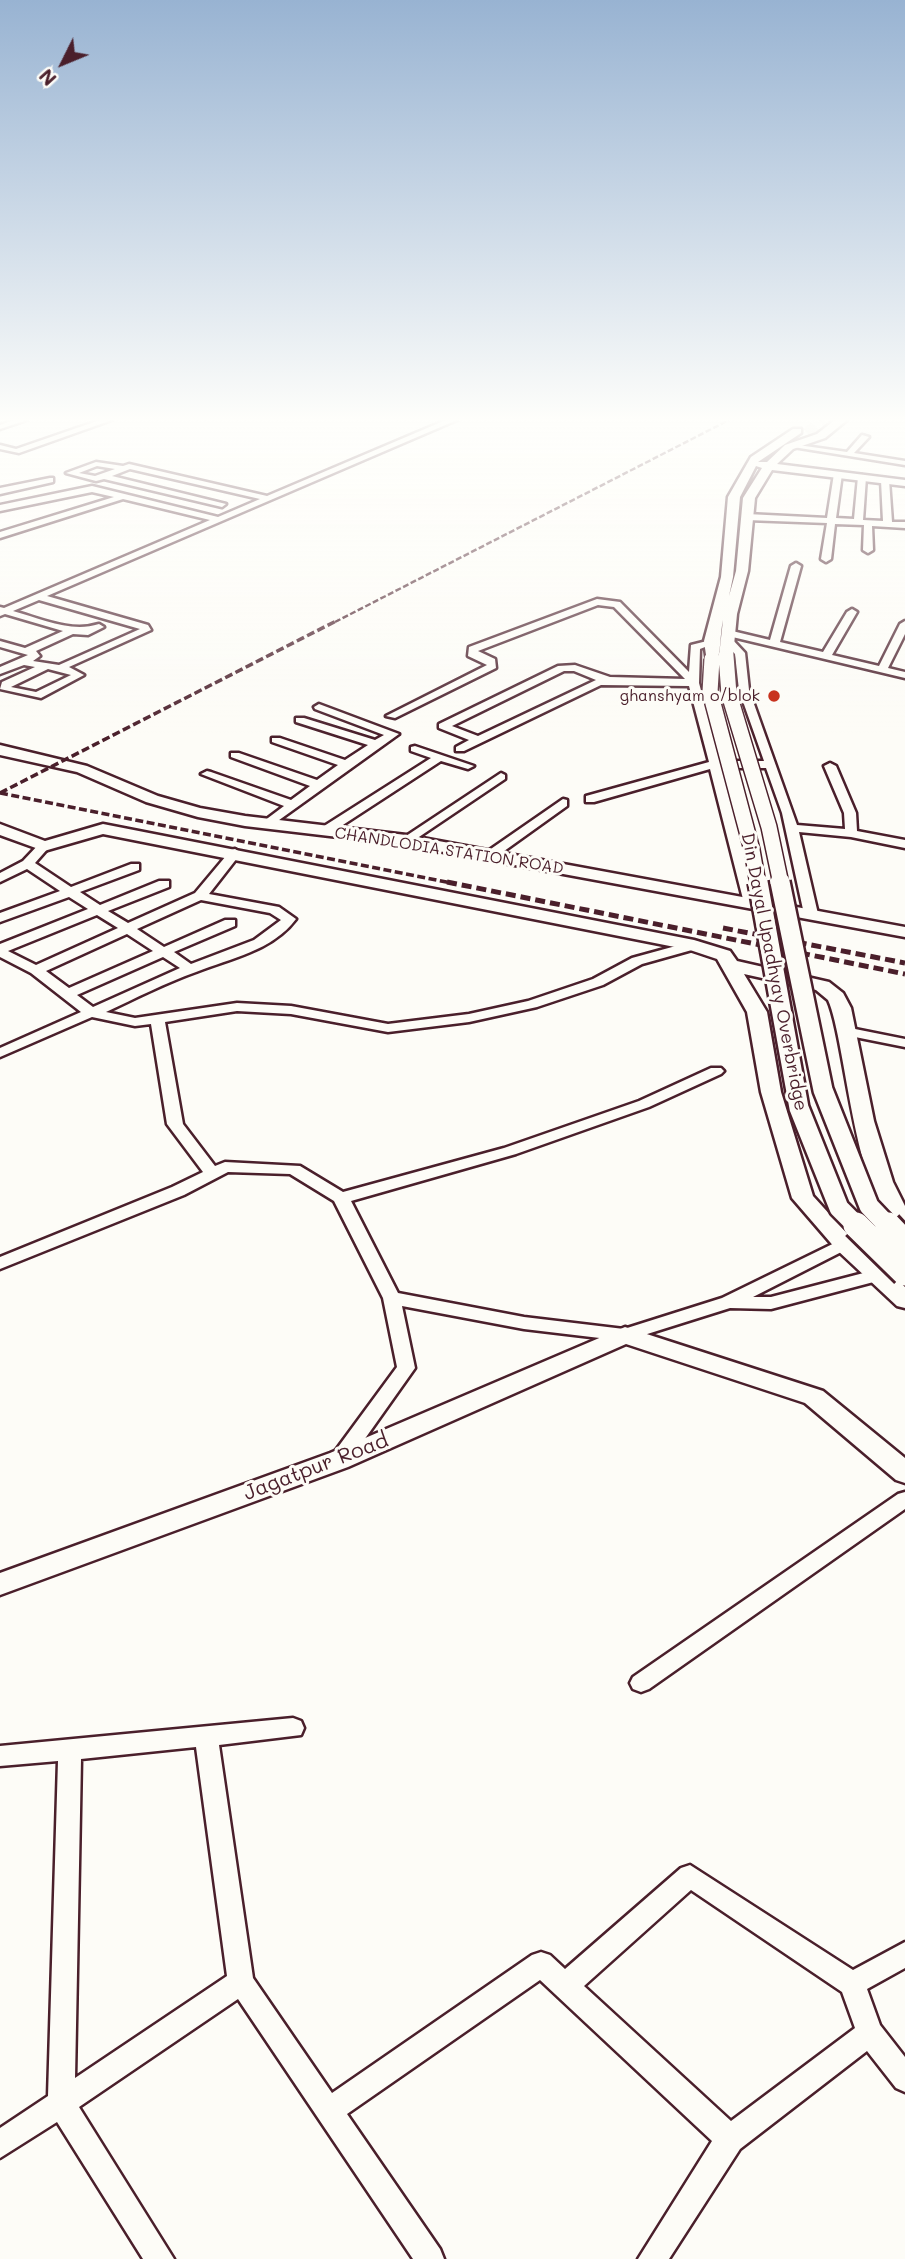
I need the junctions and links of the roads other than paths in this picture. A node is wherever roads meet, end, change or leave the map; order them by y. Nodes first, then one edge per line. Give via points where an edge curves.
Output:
1 (31, 525) edge
2 (206, 525) edge
3 (732, 525) edge
4 (746, 525) edge
5 (831, 525) edge
6 (868, 525) edge
7 (0, 535) edge
8 (868, 550) dead end
9 (826, 559) dead end
10 (796, 566) dead end
11 (38, 597) junction
12 (1, 612) edge
13 (852, 612) dead end
14 (903, 617) edge
15 (99, 627) dead end
16 (72, 631) junction
17 (0, 644) edge
18 (774, 644) junction
19 (721, 646) junction
20 (25, 656) junction
21 (825, 657) junction
22 (63, 666) dead end
23 (44, 667) junction
24 (2, 668) edge
25 (883, 670) junction
26 (905, 675) edge
27 (607, 680) junction
28 (694, 683) junction
29 (319, 707) dead end
30 (391, 716) dead end
31 (300, 720) dead end
32 (276, 740) dead end
33 (478, 740) junction
34 (378, 745) junction
35 (415, 749) dead end
36 (460, 749) dead end
37 (0, 750) edge
38 (235, 755) dead end
39 (440, 757) junction
40 (346, 764) junction
41 (715, 764) junction
42 (772, 765) junction
43 (468, 766) dead end
44 (830, 766) dead end
45 (207, 774) dead end
46 (501, 777) dead end
47 (319, 785) junction
48 (590, 799) dead end
49 (563, 803) dead end
50 (293, 805) junction
51 (268, 824) junction
52 (791, 828) junction
53 (0, 829) edge
54 (325, 831) junction
55 (851, 833) junction
56 (405, 841) junction
57 (905, 844) edge
58 (44, 846) junction
59 (235, 853) junction
60 (489, 856) junction
61 (27, 864) junction
62 (135, 867) dead end
63 (0, 878) edge
64 (164, 884) dead end
65 (69, 891) junction
66 (200, 896) junction
67 (751, 903) junction
68 (100, 911) junction
69 (811, 914) junction
70 (0, 918) edge
71 (230, 923) dead end
72 (127, 929) junction
73 (905, 932) edge
74 (694, 945) junction
75 (0, 951) edge
76 (164, 952) junction
77 (730, 965) junction
78 (190, 969) junction
79 (36, 970) junction
80 (67, 994) junction
81 (92, 1013) junction
82 (157, 1019) junction
83 (845, 1031) junction
84 (905, 1043) edge
85 (0, 1054) edge
86 (716, 1071) dead end
87 (212, 1173) junction
88 (341, 1198) junction
89 (901, 1218) edge
90 (844, 1244) junction
91 (905, 1244) edge
92 (0, 1263) edge
93 (905, 1273) edge
94 (878, 1275) junction
95 (393, 1298) junction
96 (905, 1300) edge
97 (728, 1302) junction
98 (625, 1335) junction
99 (339, 1461) junction
100 (905, 1473) edge
101 (905, 1499) edge
102 (0, 1584) edge
103 (641, 1683) dead end
104 (293, 1728) dead end
105 (206, 1737) junction
106 (70, 1750) junction
107 (0, 1756) edge
108 (905, 1954) edge
109 (241, 1982) junction
110 (852, 1984) junction
111 (565, 1986) junction
112 (870, 2034) junction
113 (905, 2079) edge
114 (61, 2103) junction
115 (328, 2111) junction
116 (730, 2139) junction
117 (0, 2144) edge
118 (160, 2259) edge
119 (430, 2259) edge
120 (652, 2259) edge

1 - 7 street
2 - 11 street
3 - 19 main road
4 - 19 main road via 742,570
5 - 9 street
6 - 8 street
10 - 18 street
11 - 12 street
11 - 22 street via 146,630
12 - 16 street
13 - 21 street
14 - 25 street
15 - 16 street
16 - 20 street
17 - 20 street
18 - 19 street
18 - 21 street
19 - 28 street via 695,648
19 - 42 street via 740,653 744,690
19 - 91 main road, Din Dayal Upadhyay Overbridge, bridge via 729,694 769,827 823,1090 869,1206
19 - 93 main road, Din Dayal Upadhyay Overbridge, bridge via 710,692 752,850 799,1108 839,1208
20 - 23 street
20 - 24 street
21 - 25 street
23 - 23 street via 79,676 37,696 5,689 6,684
25 - 26 street
27 - 28 street
27 - 33 street
27 - 33 street via 562,668 443,726
28 - 30 street via 617,604 597,602 473,649 472,654 491,661 492,666
28 - 41 street
29 - 34 street via 394,733
31 - 34 street
32 - 40 street
33 - 36 street
34 - 40 street
35 - 39 street
37 - 51 main road, CHANDLODIA STATION ROAD via 82,769 152,799 198,812
38 - 47 street
39 - 43 street
39 - 54 street
40 - 47 street
41 - 42 street
41 - 48 street
41 - 67 street
42 - 52 street
44 - 55 street via 850,813
45 - 50 street
46 - 56 street
47 - 50 street
49 - 60 street
50 - 51 street
51 - 54 main road, CHANDLODIA STATION ROAD
52 - 55 street
52 - 69 street
53 - 58 main road
54 - 56 main road, CHANDLODIA STATION ROAD
55 - 57 street
56 - 60 main road, CHANDLODIA STATION ROAD
58 - 59 main road via 103,829
58 - 61 street
59 - 66 street
59 - 74 main road
60 - 67 main road, CHANDLODIA STATION ROAD
61 - 63 street
61 - 65 street
62 - 65 street
64 - 68 street
65 - 68 street
65 - 70 street
66 - 72 street
66 - 78 street via 274,910 289,919 249,948
67 - 69 main road, CHANDLODIA STATION ROAD
68 - 72 street
68 - 75 street
69 - 73 main road, CHANDLODIA STATION ROAD
71 - 76 street
72 - 76 street
72 - 79 street
74 - 77 main road via 724,955
74 - 82 street via 637,961 598,982 532,1004 469,1018 388,1027 291,1010 237,1007
75 - 79 street
76 - 78 street
76 - 80 street
77 - 83 main road via 822,986 836,997
77 - 90 main road via 757,1012 771,1091 803,1198
78 - 81 street
79 - 80 street
80 - 81 street
81 - 82 street via 135,1022
81 - 85 street
82 - 87 street via 174,1124
83 - 84 street
83 - 89 main road via 879,1178
86 - 88 street via 644,1104 510,1151
87 - 88 street via 225,1167 293,1169
87 - 92 street
88 - 95 street
89 - 90 street
90 - 94 main road
90 - 97 street
94 - 96 main road
94 - 97 street via 771,1303
95 - 98 street via 524,1323
95 - 99 street via 406,1368
97 - 98 street
98 - 99 main road, Jagatpur Road
98 - 100 main road via 814,1397
99 - 102 main road, Jagatpur Road
101 - 103 street
104 - 105 street
105 - 106 street
105 - 109 street
106 - 107 street
106 - 114 street
108 - 110 street
109 - 114 street
109 - 115 street
110 - 111 street via 690,1876
110 - 112 street
111 - 115 street via 541,1964
111 - 116 street
112 - 113 street
112 - 116 street
114 - 117 street
114 - 118 street
115 - 119 street
116 - 120 street

